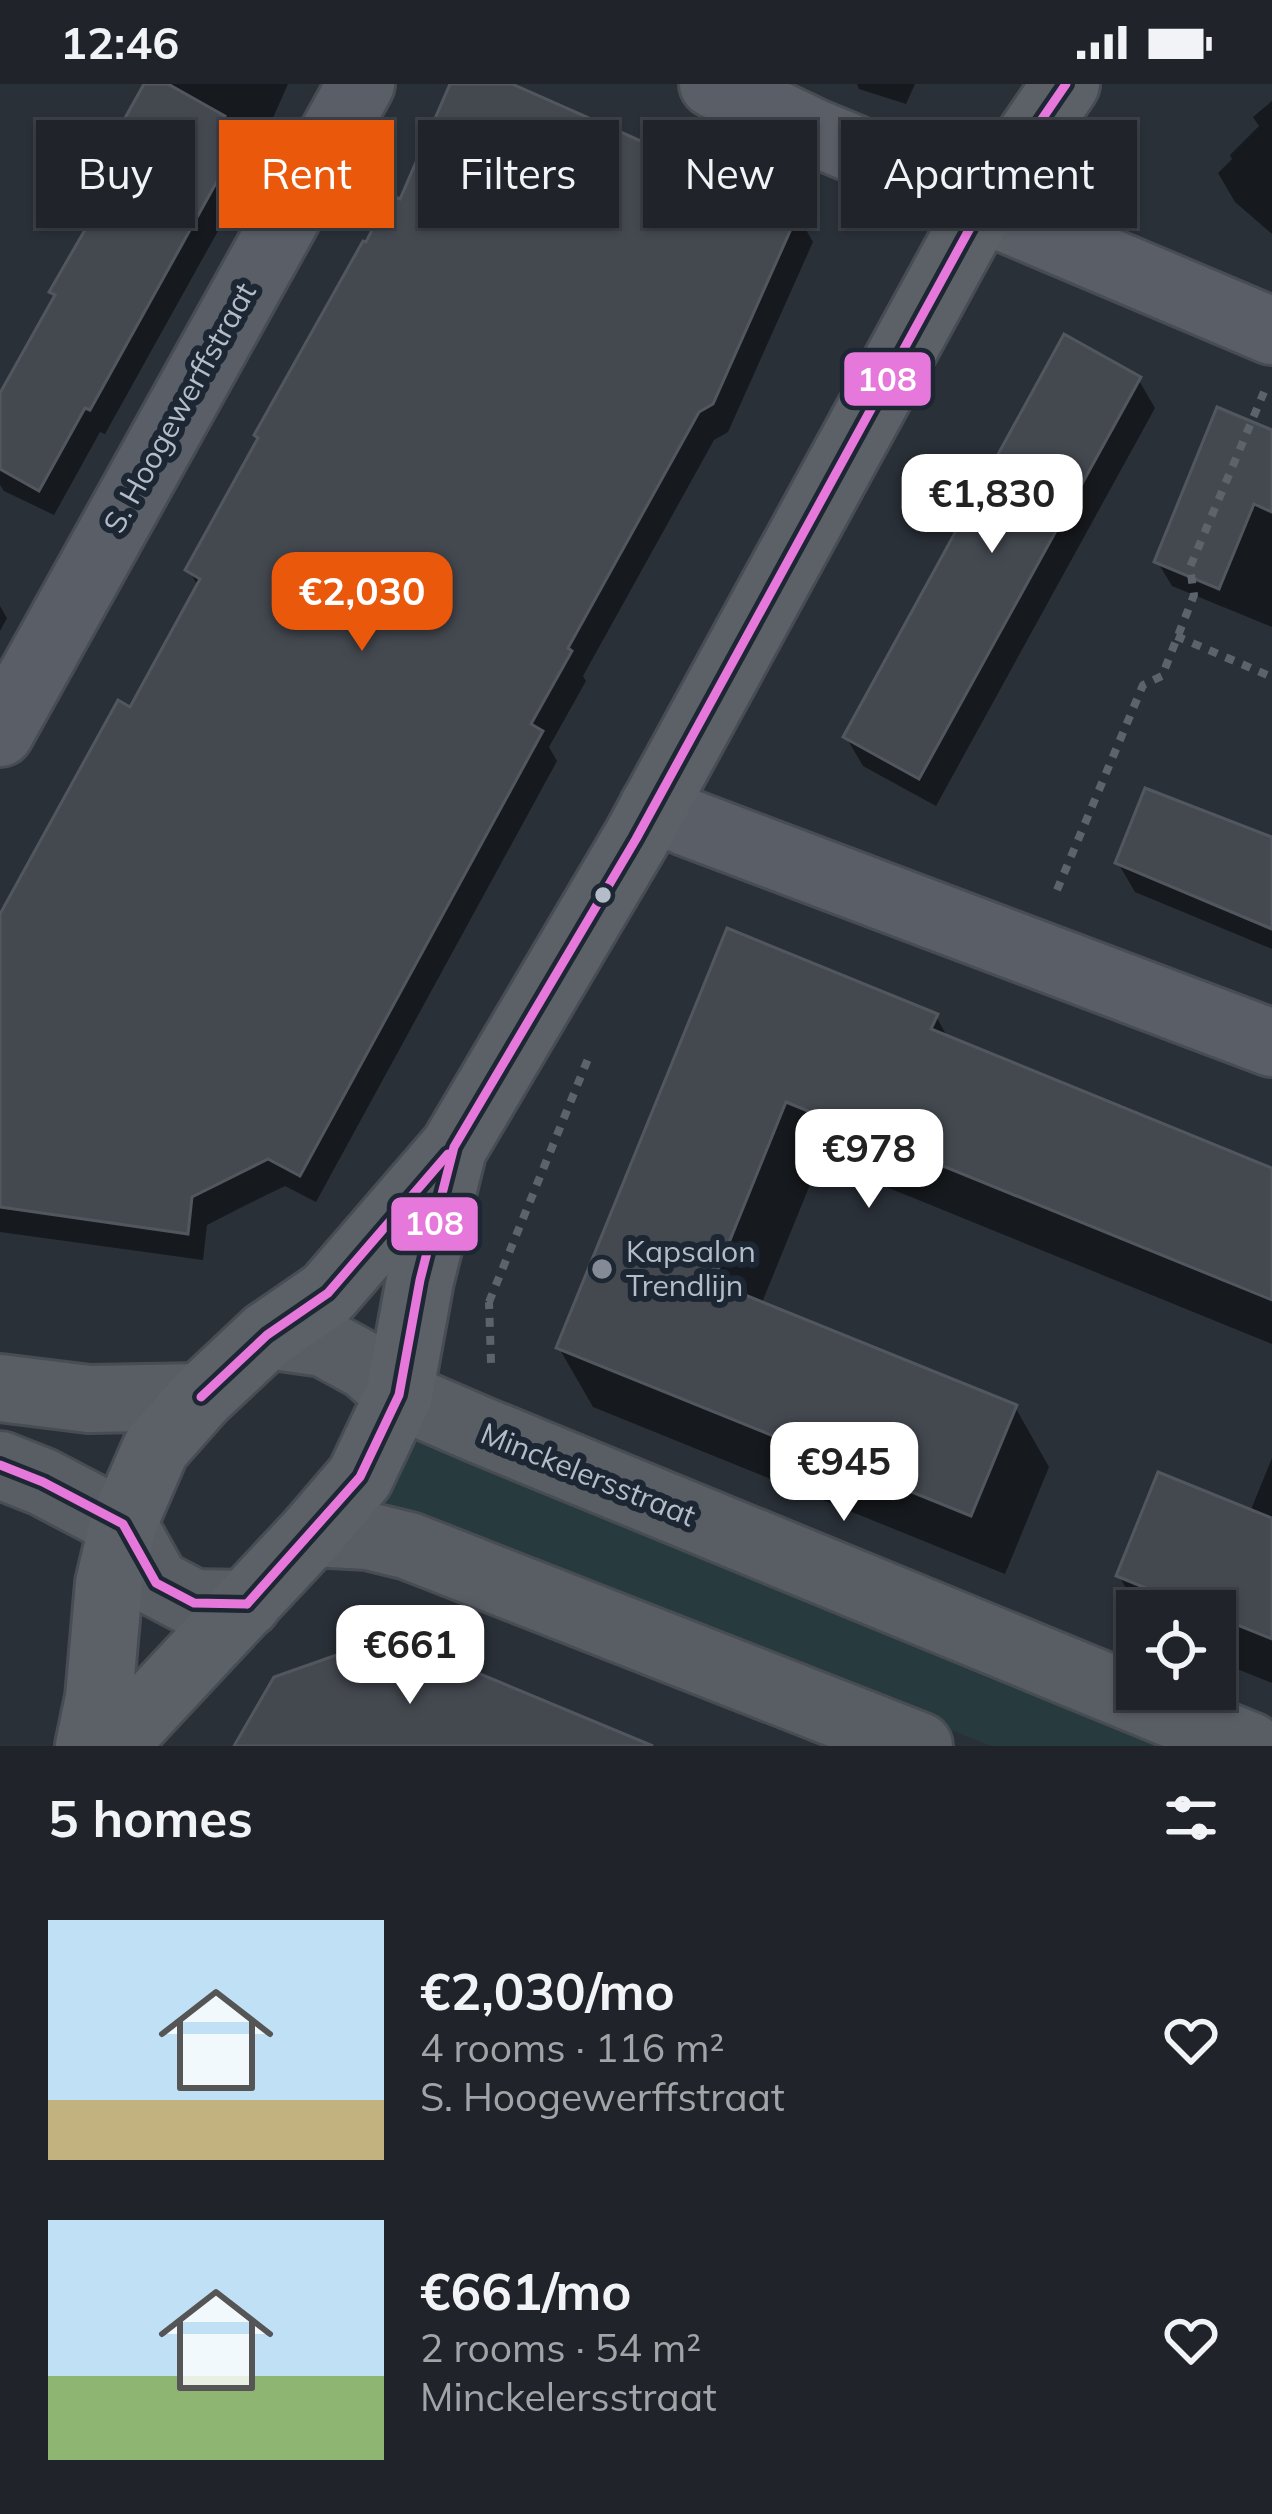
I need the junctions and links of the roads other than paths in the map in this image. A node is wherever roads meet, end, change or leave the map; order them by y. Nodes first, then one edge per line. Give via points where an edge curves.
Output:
1 (361, 84) edge
2 (713, 84) edge
3 (1057, 91) edge
4 (1038, 120) edge
5 (841, 144) edge
6 (970, 228) edge
7 (1028, 228) edge
8 (1272, 331) edge
9 (0, 733) edge
10 (653, 807) junction
11 (1272, 1043) edge
12 (454, 1147) junction
13 (267, 1335) junction
14 (0, 1388) edge
15 (399, 1395) junction
16 (201, 1397) junction
17 (0, 1466) edge
18 (122, 1524) junction
19 (312, 1533) junction
20 (247, 1604) junction
21 (88, 1746) edge
22 (113, 1746) edge
23 (919, 1746) edge
24 (1250, 1746) edge

1 - 9 street, S. Hoogewerffstraat
2 - 5 street
3 - 4 main road
6 - 10 main road
7 - 8 street
10 - 11 street
10 - 12 main road
12 - 13 main road via 328,1293
12 - 15 main road
13 - 15 main road, Minckelersstraat via 324,1342
13 - 16 main road
14 - 16 main road via 89,1399
15 - 19 main road via 360,1477
15 - 24 main road, Minckelersstraat
16 - 18 main road via 156,1448
17 - 18 main road
18 - 20 main road via 157,1583 194,1603
18 - 21 main road
19 - 20 main road
19 - 23 main road via 409,1546
20 - 22 main road

